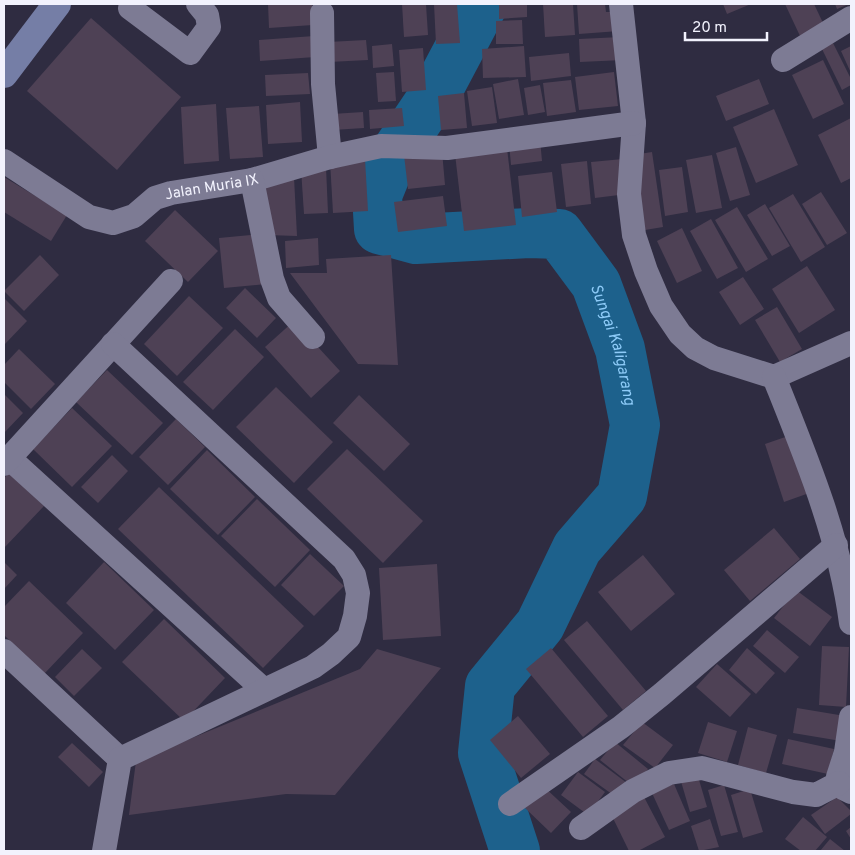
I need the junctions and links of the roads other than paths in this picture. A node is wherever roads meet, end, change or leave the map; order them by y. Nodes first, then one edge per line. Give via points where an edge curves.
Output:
1 (57, 4) edge
2 (133, 4) edge
3 (198, 4) edge
4 (621, 4) edge
5 (322, 14) dead end
6 (851, 18) edge
7 (782, 60) dead end
8 (4, 74) edge
9 (634, 123) junction
10 (330, 157) junction
11 (4, 162) edge
12 (252, 180) junction
13 (171, 281) dead end
14 (313, 338) dead end
15 (851, 343) edge
16 (113, 344) junction
17 (774, 377) junction
18 (6, 461) edge
19 (836, 545) junction
20 (851, 623) edge
21 (4, 651) edge
22 (264, 690) junction
23 (851, 716) edge
24 (120, 759) junction
25 (845, 787) edge
26 (510, 804) dead end
27 (581, 828) dead end
28 (104, 851) edge

1 - 8 main road
2 - 3 street via 130,8 190,53 209,28 207,15
4 - 9 street
5 - 10 street via 323,84
6 - 7 street
9 - 10 street, Jalan Muria IX via 447,148 381,146
9 - 17 street via 629,194 634,235 662,306 680,334 694,348 714,358
10 - 12 street, Jalan Muria IX
11 - 12 street, Jalan Muria IX via 89,217 114,223 134,216 155,198 171,193
12 - 14 street via 272,279 279,298
13 - 16 street
15 - 17 street
16 - 18 street
16 - 22 street via 344,559 354,575 358,593 356,616 349,637 313,666
17 - 19 street
18 - 22 street
19 - 20 street
19 - 26 street via 662,694
21 - 24 street
22 - 24 street
23 - 25 street via 846,752 838,777
24 - 28 street
25 - 27 street via 816,795 702,768 669,773 634,791

